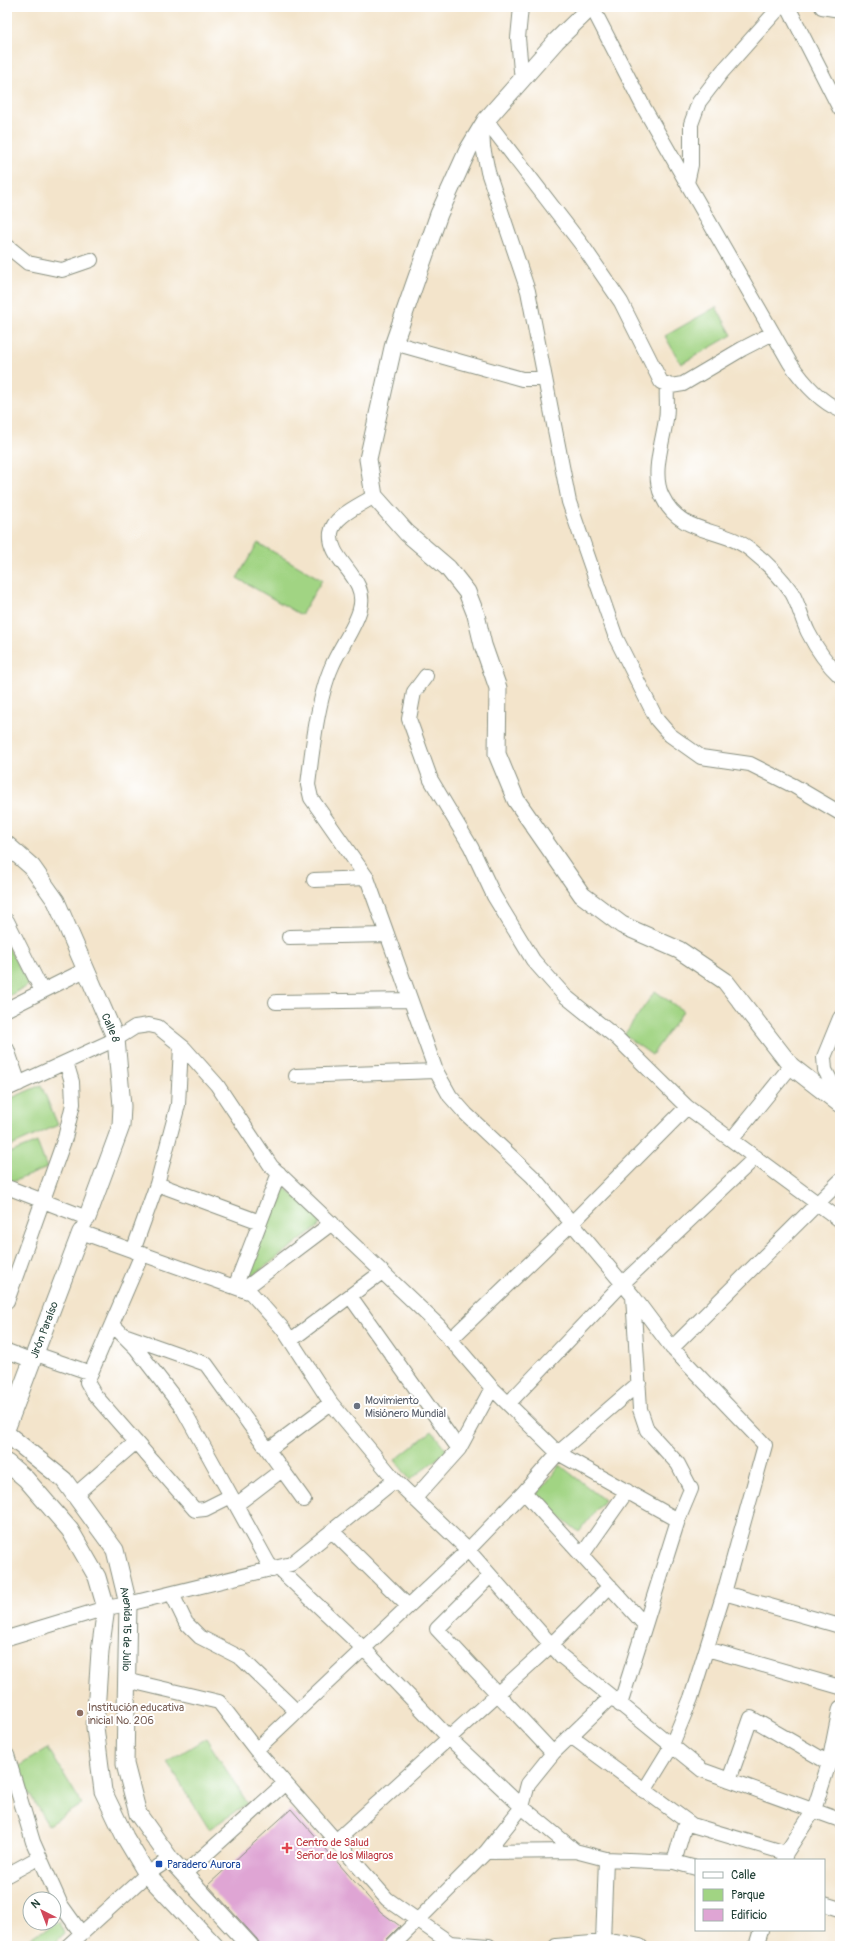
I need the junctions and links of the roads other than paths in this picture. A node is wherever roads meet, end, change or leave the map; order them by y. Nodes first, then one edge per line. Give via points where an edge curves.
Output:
1 (520, 7) edge
2 (592, 7) edge
3 (780, 7) edge
4 (788, 7) edge
5 (822, 7) edge
6 (838, 9) edge
7 (522, 81) junction
8 (840, 109) edge
9 (484, 124) junction
10 (687, 183) junction
11 (7, 246) edge
12 (91, 260) dead end
13 (772, 333) junction
14 (394, 343) junction
15 (545, 379) junction
16 (666, 385) junction
17 (840, 410) edge
18 (374, 496) junction
19 (426, 676) dead end
20 (840, 676) edge
21 (840, 813) edge
22 (7, 845) edge
23 (368, 878) junction
24 (314, 880) dead end
25 (7, 921) edge
26 (387, 935) junction
27 (289, 937) dead end
28 (85, 970) junction
29 (42, 991) junction
30 (410, 1000) junction
31 (276, 1002) dead end
32 (7, 1009) edge
33 (840, 1018) edge
34 (116, 1039) junction
35 (181, 1046) junction
36 (7, 1049) edge
37 (66, 1062) junction
38 (791, 1066) junction
39 (436, 1071) junction
40 (296, 1076) dead end
41 (13, 1086) edge
42 (840, 1099) edge
43 (840, 1104) edge
44 (687, 1107) junction
45 (732, 1139) junction
46 (756, 1157) junction
47 (278, 1173) junction
48 (840, 1181) edge
49 (157, 1184) junction
50 (7, 1188) edge
51 (42, 1201) junction
52 (817, 1204) junction
53 (840, 1220) edge
54 (260, 1222) junction
55 (332, 1223) junction
56 (572, 1223) junction
57 (84, 1225) junction
58 (137, 1252) junction
59 (382, 1272) junction
60 (623, 1283) junction
61 (239, 1289) junction
62 (350, 1296) junction
63 (633, 1296) junction
64 (7, 1301) edge
65 (112, 1324) junction
66 (124, 1335) junction
67 (291, 1340) junction
68 (450, 1340) junction
69 (672, 1348) junction
70 (7, 1351) edge
71 (35, 1358) junction
72 (91, 1373) junction
73 (639, 1383) junction
74 (492, 1388) junction
75 (331, 1403) junction
76 (508, 1404) junction
77 (7, 1428) edge
78 (7, 1434) edge
79 (136, 1442) junction
80 (459, 1449) junction
81 (268, 1450) junction
82 (558, 1453) junction
83 (7, 1463) edge
84 (282, 1470) junction
85 (395, 1480) junction
86 (627, 1491) junction
87 (524, 1492) junction
88 (76, 1494) junction
89 (415, 1498) junction
90 (234, 1500) junction
91 (304, 1500) dead end
92 (678, 1520) junction
93 (332, 1531) junction
94 (468, 1550) junction
95 (582, 1556) junction
96 (275, 1569) junction
97 (490, 1576) junction
98 (610, 1586) junction
99 (724, 1593) junction
100 (172, 1594) junction
101 (128, 1604) junction
102 (408, 1606) junction
103 (106, 1608) junction
104 (645, 1625) junction
105 (840, 1626) edge
106 (7, 1638) edge
107 (551, 1645) junction
108 (364, 1649) junction
109 (706, 1649) junction
110 (126, 1680) junction
111 (840, 1687) edge
112 (497, 1694) junction
113 (615, 1701) junction
114 (840, 1708) edge
115 (297, 1712) junction
116 (571, 1736) junction
117 (449, 1738) junction
118 (671, 1747) junction
119 (256, 1750) junction
120 (553, 1753) junction
121 (7, 1755) edge
122 (829, 1763) junction
123 (729, 1780) junction
124 (285, 1783) junction
125 (644, 1791) junction
126 (522, 1807) junction
127 (814, 1810) junction
128 (840, 1820) edge
129 (686, 1821) junction
130 (336, 1841) junction
131 (575, 1851) junction
132 (486, 1852) junction
133 (785, 1856) edge
134 (40, 1857) junction
135 (170, 1859) junction
136 (606, 1859) junction
137 (674, 1862) junction
138 (695, 1868) edge
139 (147, 1874) junction
140 (184, 1874) junction
141 (7, 1875) edge
142 (825, 1904) edge
143 (840, 1908) edge
144 (418, 1921) junction
145 (761, 1931) edge
146 (81, 1933) junction
147 (603, 1942) junction
148 (68, 1946) edge
149 (214, 1946) edge
150 (250, 1946) edge
151 (392, 1946) edge
152 (489, 1946) edge
153 (556, 1946) edge
154 (640, 1946) edge
155 (756, 1946) edge

1 - 7 street via 518,38
2 - 7 street via 556,41
2 - 10 street via 644,108
3 - 10 street via 699,102 691,124 691,165
4 - 8 street
5 - 6 street
7 - 9 street
9 - 14 street via 468,150 439,214
9 - 15 street via 483,147 488,172 528,291
9 - 16 street via 582,245 621,302 654,370 661,382
10 - 13 street
11 - 12 street via 28,263 62,270
13 - 16 street via 683,384
13 - 17 street via 800,377 822,399
14 - 15 street via 522,379
14 - 18 street via 368,460
15 - 21 street via 569,502 616,638 657,720 670,735 701,757 750,764
16 - 20 street via 666,417 657,478 661,495 668,508 692,526 729,536 740,542 770,566 792,593 807,632
18 - 23 street via 338,519 331,532 339,558 361,591 360,609 331,667 308,785 311,798
18 - 38 street via 407,533 448,568 467,592 498,688 497,754 516,800 582,895 622,925 679,950 725,981
19 - 44 street via 414,692 409,719 431,780 471,847 494,896 534,960 565,996 617,1038
22 - 28 street, Calle 8 via 32,867 56,901
23 - 24 street
23 - 26 street
25 - 29 street
26 - 27 street
26 - 30 street
28 - 29 street
28 - 34 street, Calle 8
29 - 32 street
30 - 31 street
30 - 39 street
33 - 42 street via 824,1057 825,1070
34 - 35 street via 135,1027 149,1025 158,1027
34 - 37 street
34 - 57 street, Calle 8 via 122,1106 121,1126
35 - 47 street via 217,1085
35 - 49 street via 178,1105
36 - 41 street
37 - 41 street
37 - 51 street via 72,1082 73,1104 65,1138
38 - 43 street
38 - 45 street
39 - 40 street
39 - 56 street via 450,1096 466,1114 533,1177
44 - 45 street
44 - 56 street
45 - 46 street
46 - 52 street
46 - 60 street
47 - 54 street
47 - 55 street
48 - 52 street
49 - 54 street
49 - 58 street
50 - 51 street
51 - 57 street
51 - 64 street
52 - 53 street
52 - 69 street
54 - 61 street
55 - 59 street
55 - 61 street
56 - 60 street
56 - 68 street
57 - 58 street
57 - 71 street, Jirón Paraíso
58 - 61 street
58 - 65 street
59 - 62 street
59 - 68 street via 438,1325
60 - 63 street
60 - 76 street
61 - 67 street via 251,1293
62 - 67 street
62 - 80 street
63 - 69 street
63 - 73 street
65 - 66 street
65 - 72 street
66 - 81 street via 206,1364
66 - 90 street via 183,1409
67 - 75 street
68 - 74 street
69 - 99 street via 765,1445
70 - 71 street
71 - 72 street
71 - 77 street, Jirón Paraíso
72 - 79 street via 87,1382 94,1394
73 - 82 street
73 - 92 street via 640,1409 647,1430 678,1464 691,1489
74 - 76 street
74 - 80 street
75 - 81 street
75 - 85 street
76 - 82 street
78 - 88 street, Avenida 15 de Julio via 64,1480
79 - 88 street
79 - 90 street via 195,1510
80 - 89 street
81 - 84 street
82 - 86 street
82 - 87 street
83 - 103 street, Avenida 15 de Julio via 26,1479 70,1530 97,1577
84 - 90 street
84 - 91 street
85 - 89 street
85 - 93 street
86 - 92 street
86 - 95 street
87 - 94 street
87 - 95 street
88 - 101 street, Avenida 15 de Julio via 115,1550
89 - 94 street
90 - 96 street
92 - 104 street
93 - 96 street via 291,1564
93 - 102 street
94 - 97 street
94 - 102 street
95 - 98 street
96 - 100 street
96 - 108 street
97 - 107 street
97 - 112 street via 437,1629
98 - 104 street
98 - 107 street
99 - 105 street
99 - 109 street
100 - 101 street
100 - 115 street via 186,1624 200,1637 241,1658
101 - 103 street
101 - 110 street, Avenida 15 de Julio
102 - 108 street
103 - 106 street
103 - 139 street, Avenida 15 de Julio via 100,1651 95,1727 103,1791 125,1837
104 - 113 street
107 - 112 street
107 - 113 street
108 - 115 street
108 - 117 street
109 - 111 street
109 - 118 street via 691,1698
110 - 119 street via 219,1702
110 - 135 street, Avenida 15 de Julio via 125,1764 138,1814
112 - 117 street
112 - 120 street
113 - 116 street
113 - 118 street
114 - 122 street
115 - 119 street
116 - 120 street
116 - 125 street
117 - 126 street
117 - 130 street
118 - 123 street via 702,1770
118 - 125 street
119 - 124 street
120 - 126 street via 528,1784
121 - 134 street via 33,1842
122 - 123 street via 751,1718
122 - 127 street
123 - 127 street
124 - 130 street
124 - 140 street
125 - 129 street
126 - 131 street
126 - 132 street
127 - 128 street
127 - 133 street
129 - 133 street
129 - 137 street
130 - 144 street via 387,1899
131 - 132 street
131 - 136 street
132 - 144 street
134 - 141 street
134 - 146 street via 61,1905
135 - 139 street
135 - 140 street, Avenida 15 de Julio
136 - 137 street
136 - 147 street
137 - 138 street
139 - 146 street
139 - 149 street, Avenida 15 de Julio
140 - 150 street, Avenida 15 de Julio
142 - 143 street
144 - 151 street
144 - 152 street via 450,1943
145 - 155 street
146 - 148 street
147 - 153 street
147 - 154 street via 616,1941

